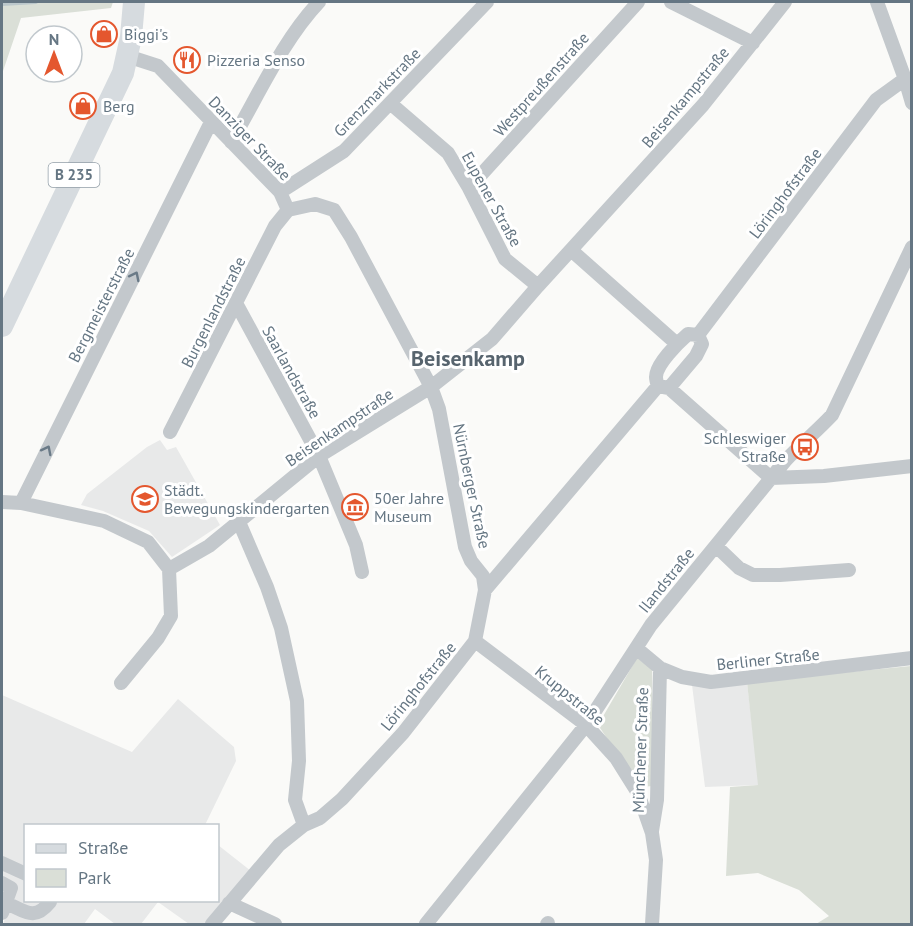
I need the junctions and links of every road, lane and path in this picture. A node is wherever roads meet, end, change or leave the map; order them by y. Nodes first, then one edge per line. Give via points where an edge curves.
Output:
1 (320, 2) edge
2 (487, 2) edge
3 (638, 2) edge
4 (671, 2) edge
5 (784, 2) edge
6 (877, 2) edge
7 (134, 3) edge
8 (753, 43) junction
9 (128, 56) junction
10 (905, 79) junction
11 (390, 103) junction
12 (912, 104) edge
13 (211, 122) junction
14 (231, 142) junction
15 (469, 188) junction
16 (280, 192) junction
17 (288, 210) junction
18 (912, 247) edge
19 (571, 250) junction
20 (538, 286) junction
21 (236, 303) junction
22 (2, 326) edge
23 (698, 335) junction
24 (677, 344) junction
25 (431, 387) junction
26 (663, 387) junction
27 (171, 432) dead end
28 (319, 456) junction
29 (912, 466) edge
30 (771, 478) junction
31 (2, 502) edge
32 (21, 503) junction
33 (239, 522) junction
34 (716, 546) junction
35 (169, 569) junction
36 (849, 570) dead end
37 (362, 572) dead end
38 (485, 590) junction
39 (475, 642) junction
40 (636, 648) junction
41 (912, 658) edge
42 (660, 668) junction
43 (121, 683) dead end
44 (586, 725) junction
45 (304, 825) junction
46 (652, 833) junction
47 (2, 863) edge
48 (24, 873) edge
49 (2, 883) edge
50 (50, 902) edge
51 (229, 903) junction
52 (4, 908) edge
53 (212, 924) edge
54 (275, 924) edge
55 (426, 924) edge
56 (652, 924) edge

1 - 14 street via 275,64
2 - 11 street, Grenzmarkstraße
3 - 15 street, Westpreußenstraße
4 - 8 street
5 - 8 street, Beisenkampstraße
6 - 10 street
7 - 9 main road, B 235
8 - 19 street, Beisenkampstraße via 703,105
9 - 13 street, Danziger Straße via 158,66
9 - 22 main road, B 235
10 - 12 street
10 - 23 street, Löringhofstraße via 876,99
11 - 15 street, Eupener Straße via 448,153
11 - 16 street, Grenzmarkstraße via 344,151
13 - 14 street, Danziger Straße
32 -> 13 street, Bergmeisterstraße
14 - 16 street, Danziger Straße
15 - 20 street, Eupener Straße via 505,259
16 - 17 street, Danziger Straße
17 - 21 street, Burgenlandstraße via 275,226
17 - 25 street via 315,204 334,210
18 - 30 street, Ilandstraße via 832,415
19 - 20 street, Beisenkampstraße
19 - 24 street
20 - 25 street, Beisenkampstraße via 492,339
21 - 27 street, Burgenlandstraße
21 - 28 street, Saarlandstraße
23 - 24 street, Löringhofstraße via 688,334
23 - 26 street, Löringhofstraße via 702,344 696,356
24 - 26 street, Löringhofstraße via 655,375
25 - 28 street, Beisenkampstraße
25 - 38 street, Nürnberger Straße via 439,409 465,547 483,576
26 - 30 street
26 - 38 street, Löringhofstraße
28 - 33 street, Beisenkampstraße
28 - 37 street, Saarlandstraße via 356,546
29 - 30 street
30 - 34 street, Ilandstraße
31 - 32 street
32 - 35 street via 104,521 148,542
33 - 35 street, Beisenkampstraße via 209,546
33 - 45 street via 281,628 297,701 299,761 295,800
34 - 36 street via 739,568 753,575
34 - 40 street, Ilandstraße
35 - 43 street via 171,616
38 - 39 street, Löringhofstraße
39 - 44 street, Kruppstraße
39 - 45 street, Löringhofstraße via 403,732 342,799 320,818
40 - 42 street, Berliner Straße
40 - 44 street, Ilandstraße
41 - 42 street, Berliner Straße via 711,682 681,677
42 - 46 street, Münchener Straße via 657,800
44 - 46 street, Kruppstraße via 616,758 638,793
44 - 55 street, Ilandstraße
45 - 51 street, Löringhofstraße via 279,844
46 - 56 street, Kruppstraße via 656,860
47 - 48 street
49 - 52 street via 11,888
50 - 52 street via 42,912 31,914
51 - 53 street, Löringhofstraße
51 - 54 street

